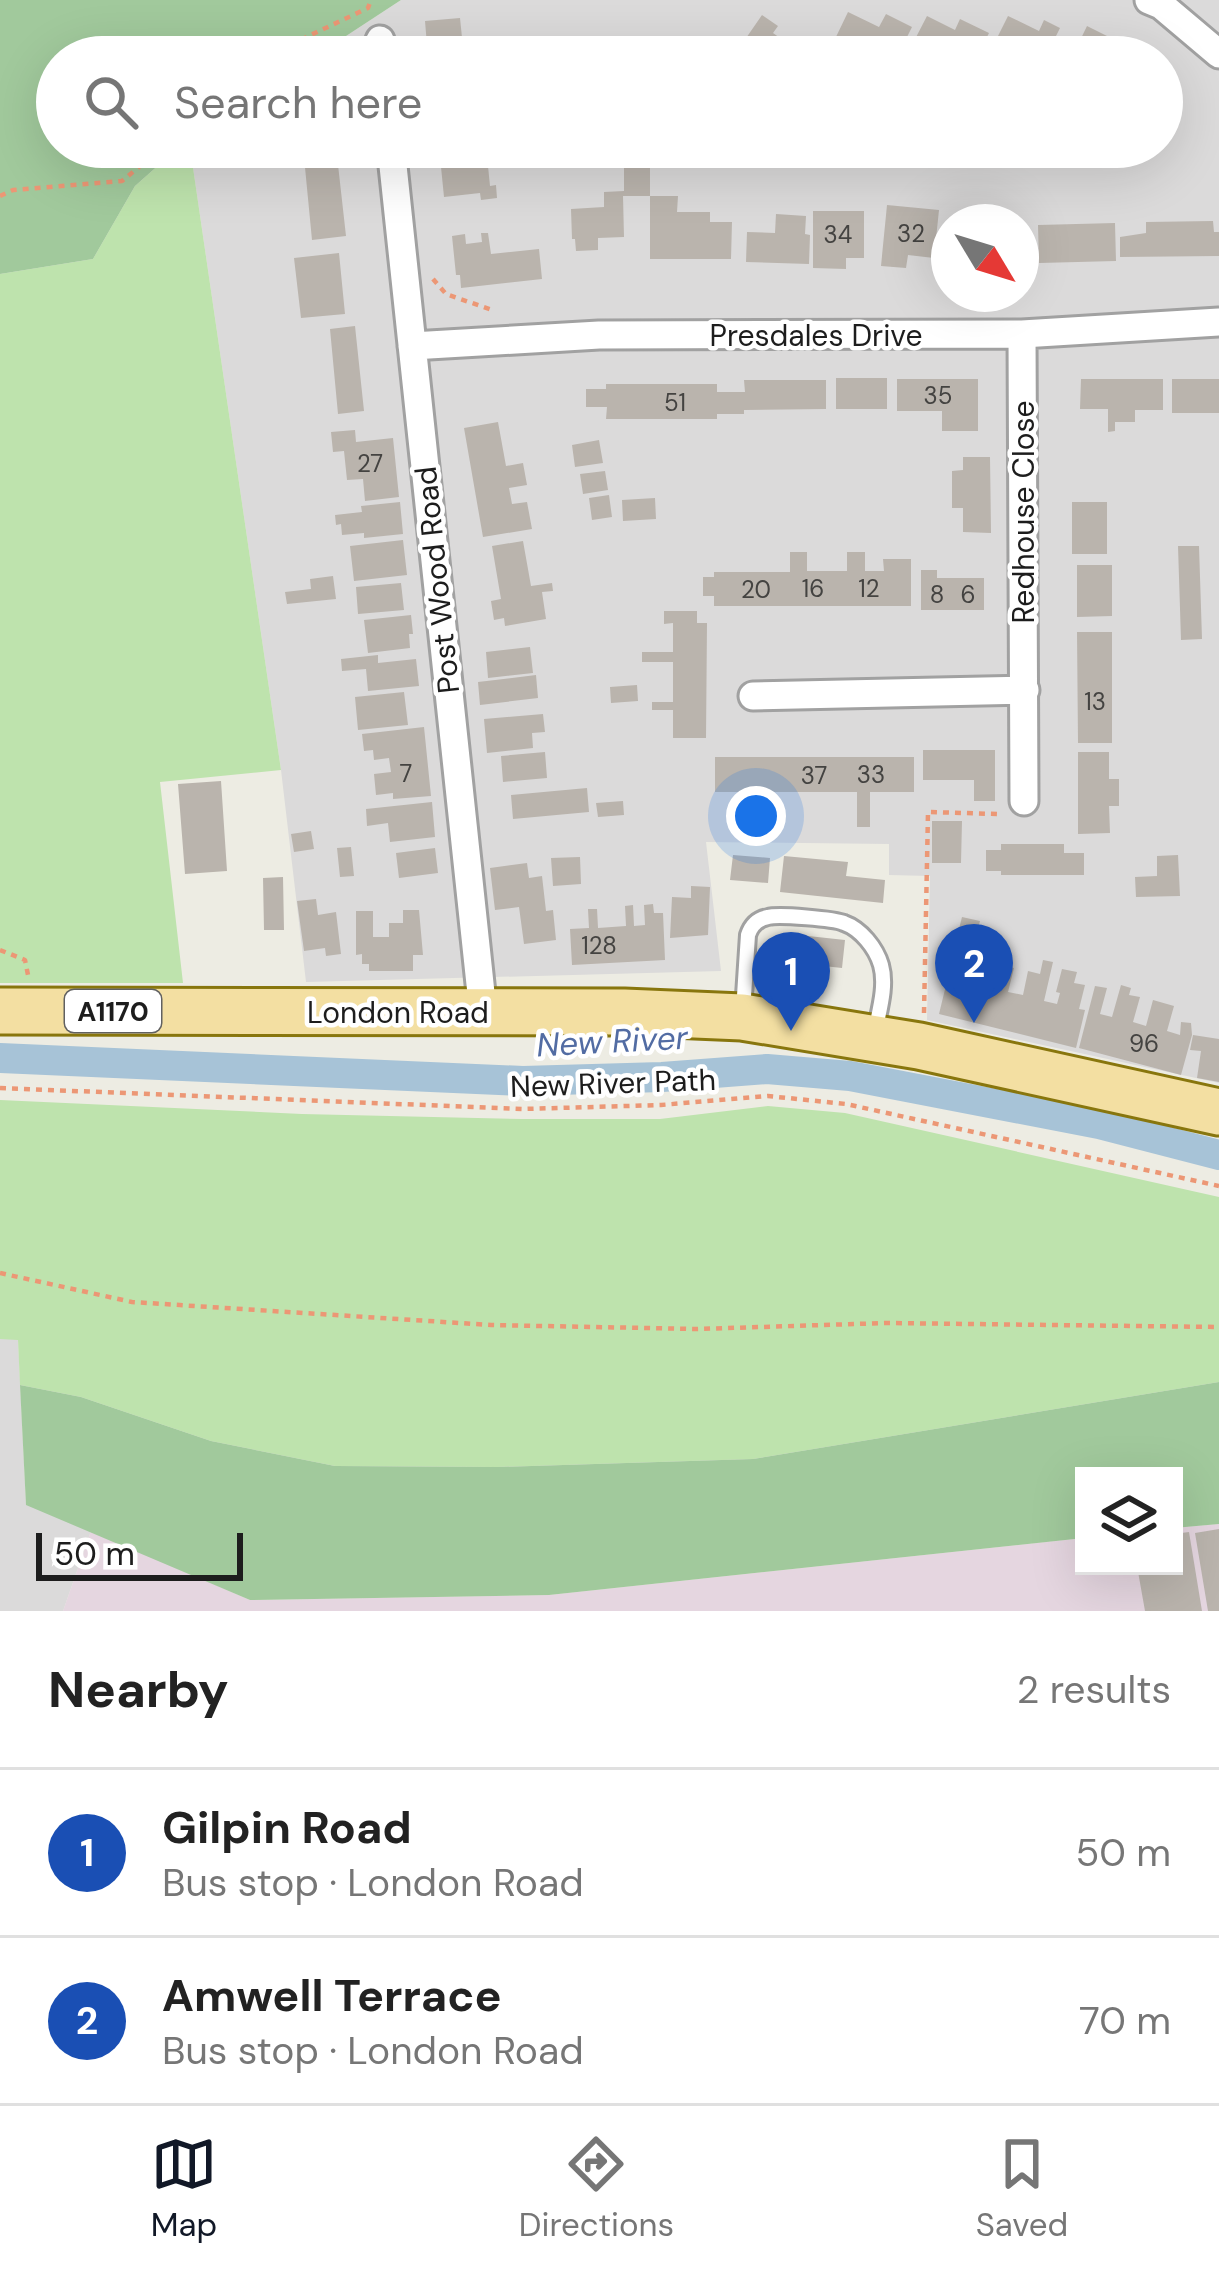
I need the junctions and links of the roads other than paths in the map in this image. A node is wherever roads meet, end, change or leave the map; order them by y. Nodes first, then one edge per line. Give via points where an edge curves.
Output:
1 (1149, 0) edge
2 (1219, 54) edge
3 (393, 168) edge
4 (1219, 322) edge
5 (1022, 334) junction
6 (412, 346) junction
7 (1024, 690) junction
8 (753, 696) dead end
9 (1024, 801) road end
10 (0, 1011) edge
11 (483, 1012) junction
12 (742, 1017) junction
13 (874, 1037) junction
14 (1219, 1112) edge

1 - 2 street
3 - 6 street, Post Wood Road
4 - 5 street, Presdales Drive
5 - 6 street, Presdales Drive via 599,335
5 - 7 street, Redhouse Close
6 - 11 street, Post Wood Road
7 - 8 street
7 - 9 street, Redhouse Close
10 - 11 main road, London Road / A1170
11 - 12 main road, London Road / A1170
12 - 13 main road, London Road / A1170
12 - 13 lane via 752,926 767,916 833,920 861,934 880,964
13 - 14 main road, London Road / A1170

